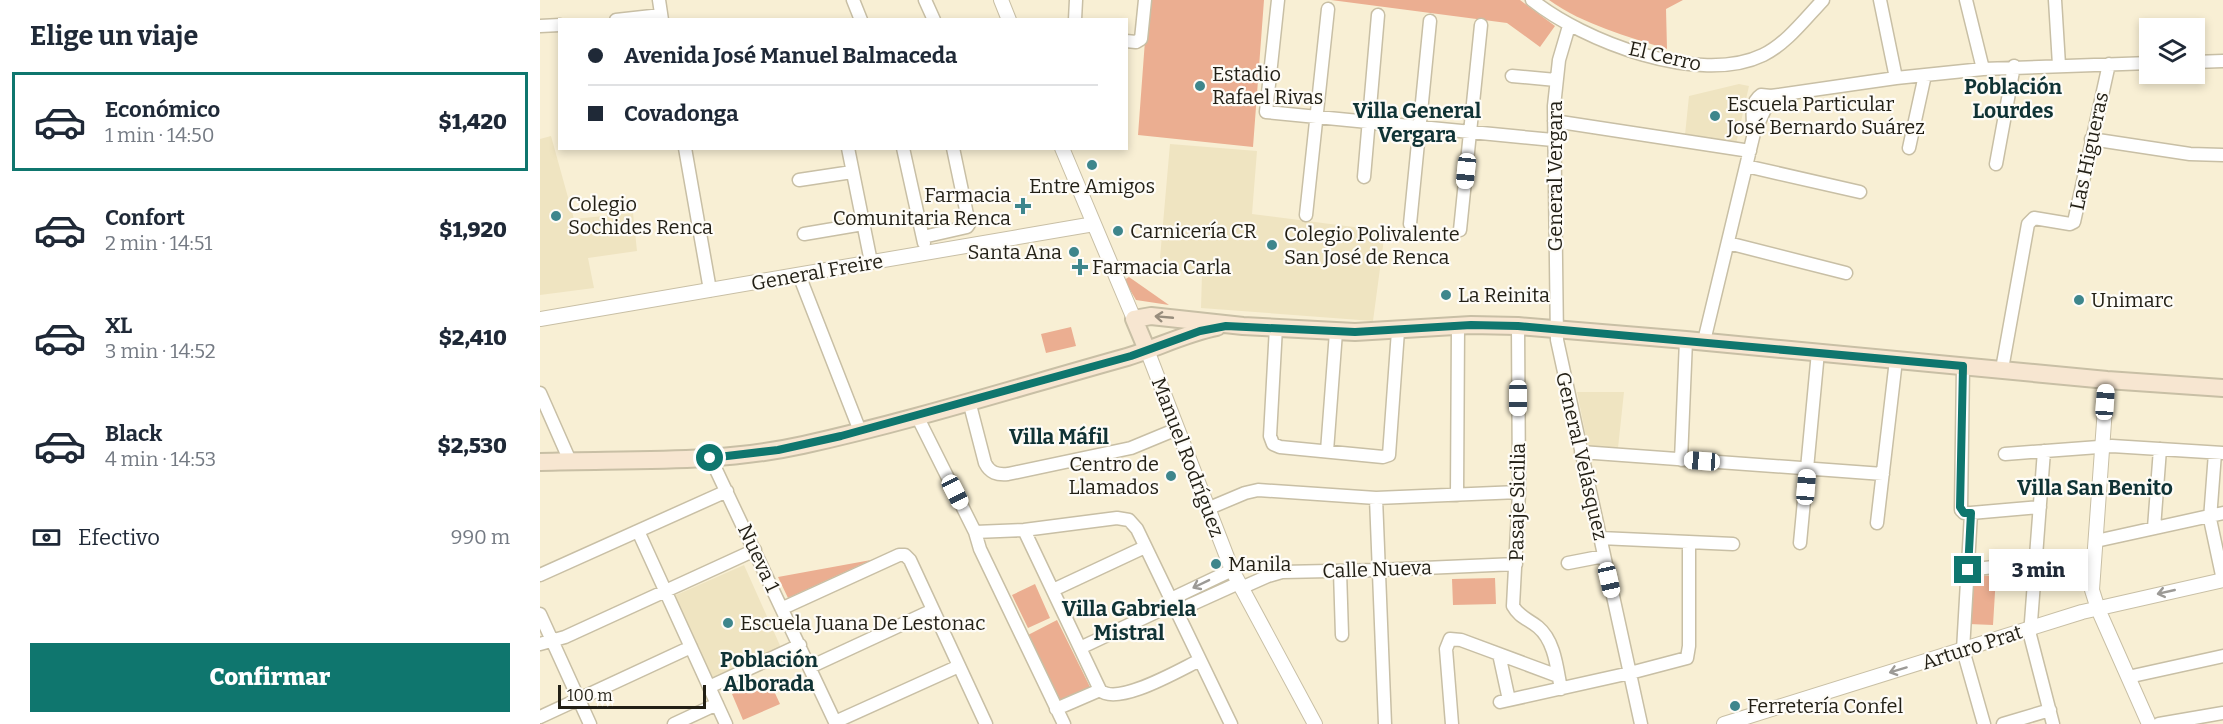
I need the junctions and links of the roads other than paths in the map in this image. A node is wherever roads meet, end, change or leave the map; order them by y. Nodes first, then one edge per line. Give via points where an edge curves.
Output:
1 (659, 0) edge
2 (853, 0) edge
3 (926, 0) edge
4 (1001, 0) edge
5 (1076, 0) edge
6 (1145, 0) edge
7 (1532, 0) edge
8 (1823, 0) edge
9 (1880, 0) edge
10 (1966, 0) edge
11 (2055, 0) edge
12 (1277, 2) edge
13 (1328, 9) dead end
14 (1378, 15) dead end
15 (662, 17) edge
16 (647, 18) edge
17 (860, 18) edge
18 (933, 18) edge
19 (1008, 18) edge
20 (1075, 18) edge
21 (1430, 21) dead end
22 (558, 25) edge
23 (1481, 25) dead end
24 (540, 26) edge
25 (1569, 26) junction
26 (1128, 41) edge
27 (2205, 62) edge
28 (2223, 62) edge
29 (2109, 63) junction
30 (2139, 63) edge
31 (2060, 65) junction
32 (2014, 66) junction
33 (1983, 69) junction
34 (1925, 75) junction
35 (1512, 76) dead end
36 (1896, 78) junction
37 (1556, 80) junction
38 (1317, 117) junction
39 (1554, 121) junction
40 (1369, 122) junction
41 (1419, 127) junction
42 (1470, 132) junction
43 (1553, 140) junction
44 (2091, 140) junction
45 (1908, 148) dead end
46 (685, 150) edge
47 (848, 150) edge
48 (903, 150) edge
49 (953, 150) edge
50 (1063, 150) edge
51 (1750, 151) junction
52 (2223, 155) edge
53 (1996, 164) dead end
54 (1746, 166) junction
55 (852, 172) junction
56 (1364, 177) dead end
57 (798, 180) dead end
58 (1860, 192) dead end
59 (1306, 215) dead end
60 (863, 224) junction
61 (1094, 224) junction
62 (1410, 224) dead end
63 (1460, 230) dead end
64 (804, 234) dead end
65 (923, 237) junction
66 (1728, 243) junction
67 (927, 253) junction
68 (871, 262) junction
69 (1846, 273) dead end
70 (799, 275) junction
71 (710, 290) junction
72 (540, 319) edge
73 (1134, 319) junction
74 (1235, 325) junction
75 (1458, 326) junction
76 (1518, 326) junction
77 (1276, 327) junction
78 (1556, 329) junction
79 (1398, 331) junction
80 (1336, 332) junction
81 (1686, 340) junction
82 (1704, 341) junction
83 (1147, 350) junction
84 (1818, 352) junction
85 (1896, 360) junction
86 (1963, 366) junction
87 (2001, 369) junction
88 (2106, 380) junction
89 (2223, 388) edge
90 (540, 393) edge
91 (969, 401) junction
92 (917, 416) junction
93 (1177, 429) junction
94 (860, 431) junction
95 (2102, 446) junction
96 (2160, 449) junction
97 (1327, 451) junction
98 (2044, 451) junction
99 (1581, 452) junction
100 (2219, 453) edge
101 (2005, 454) dead end
102 (710, 458) junction
103 (1681, 459) junction
104 (570, 461) junction
105 (540, 462) edge
106 (1807, 469) junction
107 (1883, 474) junction
108 (727, 491) junction
109 (1519, 492) junction
110 (1457, 495) junction
111 (1376, 498) junction
112 (2040, 507) junction
113 (1207, 509) junction
114 (1971, 513) junction
115 (2223, 513) edge
116 (2210, 516) junction
117 (1878, 523) dead end
118 (2154, 528) junction
119 (1024, 530) junction
120 (638, 531) junction
121 (975, 532) junction
122 (1600, 538) junction
123 (2096, 541) junction
124 (1689, 542) junction
125 (1800, 543) dead end
126 (1733, 544) dead end
127 (1145, 547) junction
128 (755, 550) junction
129 (1604, 556) junction
130 (2035, 562) junction
131 (1568, 563) dead end
132 (1516, 564) junction
133 (1232, 570) junction
134 (1378, 570) junction
135 (1968, 570) junction
136 (1340, 571) junction
137 (540, 574) edge
138 (2223, 580) edge
139 (1240, 586) junction
140 (1053, 590) junction
141 (665, 591) junction
142 (1174, 605) junction
143 (783, 609) junction
144 (2097, 609) junction
145 (933, 610) junction
146 (540, 614) edge
147 (2030, 629) junction
148 (1342, 635) dead end
149 (546, 642) edge
150 (800, 645) junction
151 (691, 647) junction
152 (1080, 648) junction
153 (1963, 650) junction
154 (1499, 654) junction
155 (2223, 656) edge
156 (1200, 660) junction
157 (959, 666) junction
158 (810, 667) junction
159 (1630, 673) junction
160 (2128, 677) junction
161 (1559, 682) junction
162 (709, 687) junction
163 (1100, 690) junction
164 (579, 699) junction
165 (717, 704) junction
166 (1056, 709) junction
167 (2050, 710) junction
168 (2223, 713) edge
169 (540, 717) edge
170 (836, 723) edge
171 (1381, 723) edge
172 (590, 724) edge
173 (674, 724) edge
174 (726, 724) edge
175 (986, 724) edge
176 (1064, 724) edge
177 (1231, 724) edge
178 (1314, 724) edge
179 (1452, 724) edge
180 (1641, 724) edge
181 (1724, 724) edge
182 (1984, 724) edge
183 (2003, 724) edge
184 (2053, 724) edge
185 (2149, 724) edge
186 (2159, 724) edge

1 - 15 street
2 - 17 street
3 - 18 street
4 - 19 street
5 - 20 street
6 - 26 street via 1143,33 1140,40
7 - 25 street, El Cerro
8 - 25 street, El Cerro via 1767,53 1723,66 1660,58
9 - 36 street
10 - 33 street
11 - 31 street
12 - 38 street via 1266,112
13 - 38 street
14 - 40 street
15 - 16 street
21 - 41 street
22 - 24 street
23 - 42 street
25 - 37 street, General Vergara
27 - 28 street
29 - 30 street
29 - 31 street
29 - 44 street, Las Higueras
31 - 32 street
32 - 33 street
32 - 53 street
33 - 34 street
34 - 36 street
34 - 45 street
35 - 37 street
36 - 51 street via 1761,95 1754,102
37 - 39 street, General Vergara
38 - 40 street
38 - 59 street
39 - 43 street, General Vergara
39 - 51 street
40 - 41 street
40 - 56 street
41 - 42 street
41 - 62 street
42 - 43 street
42 - 63 street
43 - 78 street, General Vergara
44 - 52 street
44 - 87 street, Las Higueras via 2074,222 2034,218 2029,221
46 - 71 street
47 - 55 street
48 - 65 street
49 - 65 street via 969,224
50 - 61 street, Manuel Rodríguez
51 - 54 street
54 - 58 street
54 - 66 street
55 - 57 street
55 - 60 street
60 - 64 street
60 - 68 street
61 - 67 street, General Freire
61 - 73 street, Manuel Rodríguez
65 - 67 street
66 - 69 street
66 - 82 street
67 - 68 street, General Freire
68 - 70 street, General Freire
70 - 71 street, General Freire
70 - 94 street
71 - 72 street, General Freire
74 -> 73 main road via 1151,316
73 - 83 main road, Manuel Rodríguez
74 - 77 main road
74 - 83 main road via 1200,331
75 - 76 main road
75 - 79 main road
75 - 110 street
76 - 78 main road
76 - 109 street, Pasaje Sicilia
77 - 80 main road
77 - 97 street via 1270,436 1273,444
78 - 81 main road
78 - 99 street, General Velásquez
79 - 80 main road
79 - 97 street via 1389,455
80 - 97 street
81 - 82 main road
81 - 103 street
82 - 84 main road
83 - 91 main road
83 - 93 street, Manuel Rodríguez
84 - 85 main road
84 - 106 street
85 - 86 main road
85 - 107 street
86 - 87 main road
86 - 114 street via 1960,507 1964,513
87 - 88 main road
88 - 89 main road
88 - 95 street
90 - 104 street
91 - 92 main road
91 - 93 street via 985,463 997,474 1131,448
92 - 94 main road
92 - 121 street
93 - 113 street, Manuel Rodríguez
94 - 102 main road via 778,450
95 - 96 street
95 - 98 street
95 - 123 street
96 - 100 street
96 - 118 street
98 - 101 street
98 - 112 street
99 - 103 street
99 - 122 street, General Velásquez
100 - 116 street
102 - 104 main road
102 - 108 street, Nueva 1
103 - 106 street
104 - 105 main road
106 - 107 street
106 - 125 street
107 - 117 street
108 - 120 street
108 - 128 street, Nueva 1
109 - 110 street
109 - 132 street, Pasaje Sicilia
110 - 111 street
111 - 113 street via 1258,490
111 - 134 street
112 - 114 street
112 - 130 street
113 - 133 street, Manuel Rodríguez
114 - 135 street
115 - 116 street
116 - 118 street
116 - 138 street
118 - 123 street
119 - 121 street
119 - 127 street via 1117,518 1129,520
119 - 140 street
120 - 137 street
120 - 141 street
121 - 166 street
122 - 124 street
122 - 129 street, General Velásquez
123 - 144 street via 2092,590
124 - 126 street
124 - 159 street via 1687,658
127 - 140 street
127 - 142 street
128 - 141 street
128 - 143 street, Nueva 1
129 - 131 street
129 - 159 street, General Velásquez
130 - 135 street
130 - 147 street
132 - 134 street, Calle Nueva
132 - 161 street, Pasaje Sicilia via 1513,606 1518,614 1540,628 1552,647
133 - 139 street, Manuel Rodríguez
133 -> 142 street
134 - 136 street, Calle Nueva
134 - 171 street
135 - 153 street
136 - 139 street, Calle Nueva via 1282,572
136 - 148 street
138 -> 144 street, Arturo Prat
139 - 142 street, Calle Nueva
139 - 178 street, Manuel Rodríguez
140 - 152 street
141 - 149 street
141 - 151 street
142 - 152 street
142 - 156 street
143 - 145 street via 905,555
143 - 150 street, Nueva 1
144 - 147 street, Arturo Prat
144 - 160 street
145 - 157 street
145 - 158 street
146 - 149 street
147 - 153 street, Arturo Prat
147 - 167 street
149 - 164 street
150 - 158 street, Nueva 1
150 - 162 street
151 - 162 street
151 - 164 street
152 - 163 street
153 -> 181 street, Arturo Prat
153 - 182 street
154 - 161 street
154 - 161 street via 1504,701
154 - 179 street via 1450,639 1446,649
155 - 160 street
156 - 163 street via 1135,690 1109,694
156 - 177 street
157 - 170 street
157 - 175 street
158 - 170 street, Nueva 1
159 - 161 street
159 - 180 street, General Velásquez
160 - 185 street
162 - 165 street
163 - 166 street
164 - 169 street
164 - 172 street
165 - 173 street
165 - 174 street
166 - 176 street
167 - 183 street
167 - 184 street
168 - 186 street

